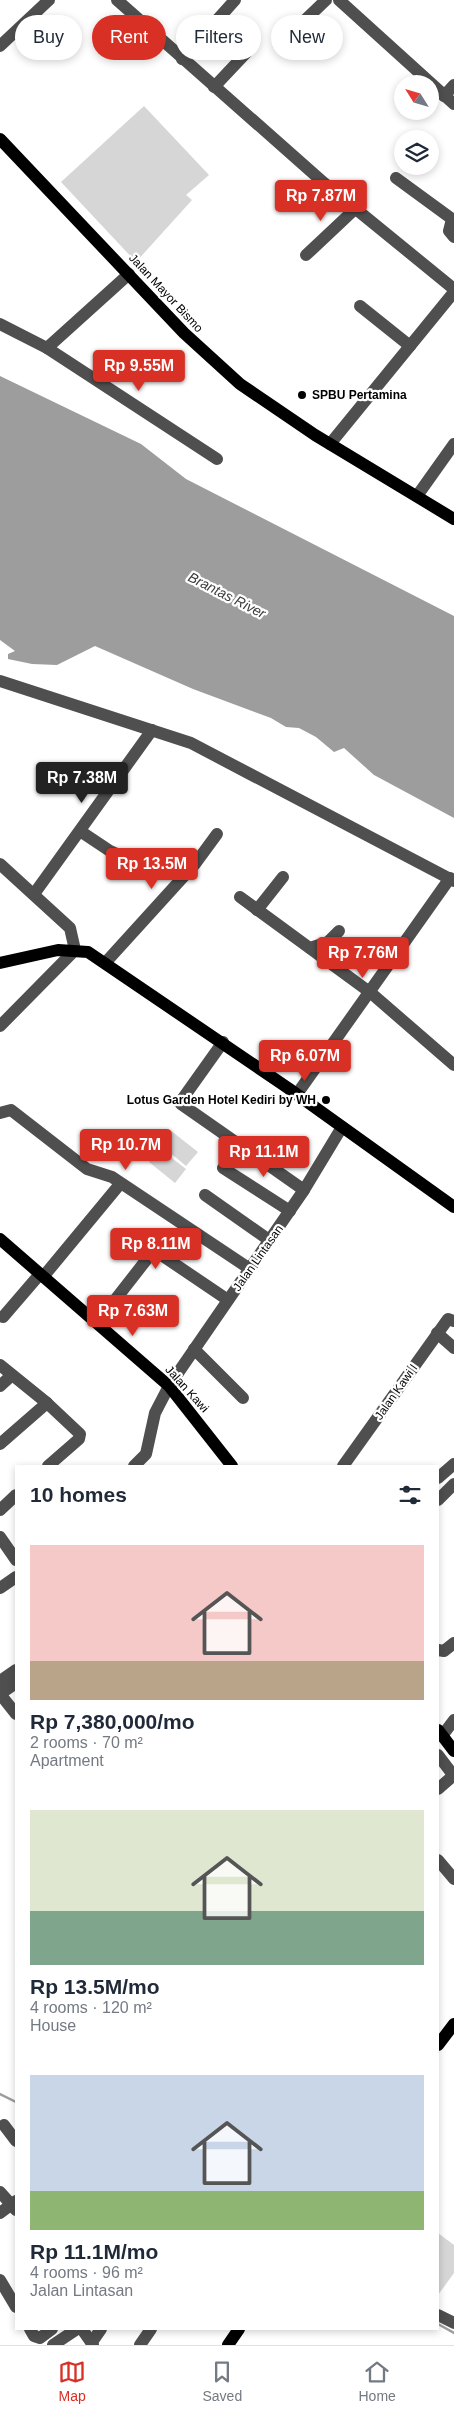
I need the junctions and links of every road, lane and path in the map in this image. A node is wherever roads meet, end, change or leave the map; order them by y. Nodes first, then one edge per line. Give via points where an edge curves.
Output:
1 (49, 0) edge
2 (116, 0) edge
3 (234, 0) edge
4 (326, 0) edge
5 (339, 0) edge
6 (221, 15) edge
7 (310, 15) edge
8 (0, 46) edge
9 (176, 54) edge
10 (183, 60) edge
11 (240, 60) edge
12 (454, 85) edge
13 (214, 88) junction
14 (449, 100) edge
15 (0, 139) edge
16 (396, 178) dead end
17 (355, 209) junction
18 (454, 236) edge
19 (306, 255) dead end
20 (129, 274) junction
21 (454, 291) edge
22 (360, 306) dead end
23 (0, 324) edge
24 (410, 346) junction
25 (47, 348) junction
26 (330, 444) junction
27 (454, 444) edge
28 (217, 459) dead end
29 (418, 496) junction
30 (454, 519) edge
31 (0, 681) edge
32 (152, 730) junction
33 (80, 831) junction
34 (217, 834) dead end
35 (0, 864) edge
36 (139, 864) dead end
37 (283, 877) dead end
38 (452, 880) edge
39 (34, 894) junction
40 (240, 897) dead end
41 (257, 910) junction
42 (339, 931) dead end
43 (310, 948) junction
44 (75, 950) junction
45 (106, 962) junction
46 (0, 963) edge
47 (371, 993) junction
48 (0, 1026) edge
49 (222, 1042) junction
50 (454, 1047) edge
51 (450, 1061) edge
52 (298, 1094) junction
53 (0, 1113) edge
54 (342, 1127) junction
55 (223, 1168) dead end
56 (120, 1184) junction
57 (304, 1190) junction
58 (205, 1195) dead end
59 (454, 1207) edge
60 (290, 1211) junction
61 (0, 1239) edge
62 (270, 1240) junction
63 (250, 1269) junction
64 (42, 1276) junction
65 (228, 1300) junction
66 (3, 1317) dead end
67 (451, 1320) edge
68 (96, 1323) junction
69 (438, 1333) junction
70 (454, 1348) edge
71 (194, 1349) junction
72 (0, 1365) edge
73 (12, 1375) junction
74 (0, 1386) edge
75 (168, 1386) junction
76 (243, 1398) dead end
77 (47, 1403) junction
78 (0, 1444) edge
79 (454, 1464) edge
80 (49, 1465) edge
81 (135, 1465) edge
82 (231, 1465) edge
83 (344, 1465) edge
84 (439, 1477) edge
85 (454, 1484) edge
86 (15, 1496) edge
87 (439, 1499) edge
88 (0, 1510) edge
89 (0, 1537) edge
90 (15, 1559) edge
91 (15, 1578) edge
92 (0, 1588) edge
93 (454, 1643) edge
94 (439, 1650) edge
95 (15, 1671) edge
96 (0, 1681) edge
97 (15, 1684) edge
98 (0, 1694) edge
99 (15, 1713) edge
100 (454, 1720) edge
101 (440, 1733) edge
102 (454, 1751) edge
103 (439, 1756) edge
104 (454, 1775) edge
105 (439, 1787) edge
106 (439, 1861) edge
107 (454, 1879) edge
108 (454, 2024) edge
109 (439, 2044) edge
110 (2, 2124) edge
111 (15, 2130) edge
112 (15, 2140) edge
113 (0, 2192) edge
114 (15, 2205) edge
115 (0, 2213) edge
116 (0, 2280) edge
117 (15, 2305) edge
118 (439, 2315) edge
119 (454, 2324) edge
120 (31, 2330) edge
121 (51, 2330) edge
122 (76, 2330) edge
123 (83, 2330) edge
124 (100, 2330) edge
125 (151, 2330) edge
126 (238, 2330) edge
127 (92, 2344) edge
128 (53, 2345) edge
129 (140, 2345) edge
130 (228, 2345) edge

1 - 8 street
2 - 9 street
3 - 6 street
4 - 7 street
5 - 14 street
10 - 13 street
11 - 13 street
12 - 14 street
13 - 17 street
15 - 20 main road, Jalan Mayor Bismo
16 - 18 street via 452,218 449,232
17 - 19 street
17 - 21 street
20 - 25 street
20 - 26 main road, Jalan Mayor Bismo via 184,333 240,384
21 - 24 street
22 - 24 street
23 - 25 street
24 - 26 street
25 - 28 street
26 - 29 main road, Jalan Mayor Bismo
27 - 29 street
29 - 30 main road, Jalan Mayor Bismo
31 - 32 street
32 - 33 street
32 - 38 street via 191,743
33 - 36 street via 110,851
33 - 39 street
34 - 45 street via 195,864
35 - 39 street
37 - 41 street
38 - 47 street
39 - 44 street via 70,928
40 - 41 street
41 - 43 street
42 - 43 street via 328,942
43 - 47 street
44 - 45 main road via 88,952
44 - 46 main road via 58,950
44 - 48 street
45 - 49 main road
47 - 51 street
47 - 52 street
49 - 52 main road
49 - 57 street via 181,1104
50 - 51 street
52 - 54 main road
53 - 56 street via 11,1110 87,1169 107,1175
54 - 57 street, Jalan Lintasan
54 - 59 main road
55 - 60 street
56 - 63 street
56 - 64 street
57 - 60 street, Jalan Lintasan
58 - 62 street
60 - 62 street, Jalan Lintasan
61 - 64 main road, Jalan Kawi
62 - 63 street, Jalan Lintasan
63 - 65 street, Jalan Lintasan
64 - 66 street
64 - 68 main road, Jalan Kawi
65 - 68 street via 154,1250
65 - 71 street, Jalan Lintasan
67 - 69 street, Jalan Kawi I
68 - 75 main road, Jalan Kawi
69 - 70 street
69 - 83 street, Jalan Kawi I
71 - 75 street, Jalan Lintasan
71 - 76 street
72 - 73 street
73 - 74 street
73 - 77 street
75 - 81 street, Jalan Lintasan via 155,1413 146,1454
75 - 82 main road, Jalan Kawi
77 - 78 street
77 - 80 street via 80,1436
79 - 84 street
85 - 87 street
86 - 88 street
89 - 90 street
91 - 92 street
93 - 94 street via 444,1651
95 - 96 street
97 - 98 street
98 - 99 street
100 - 101 street
101 - 102 main road
103 - 104 street
104 - 105 street
106 - 107 street
108 - 109 main road
110 - 111 street
110 - 112 street
113 - 114 street
114 - 115 street
116 - 117 street
118 - 119 street
120 - 121 street via 40,2338
122 - 128 street
123 - 127 street
124 - 127 street
125 - 129 street
126 - 130 main road

